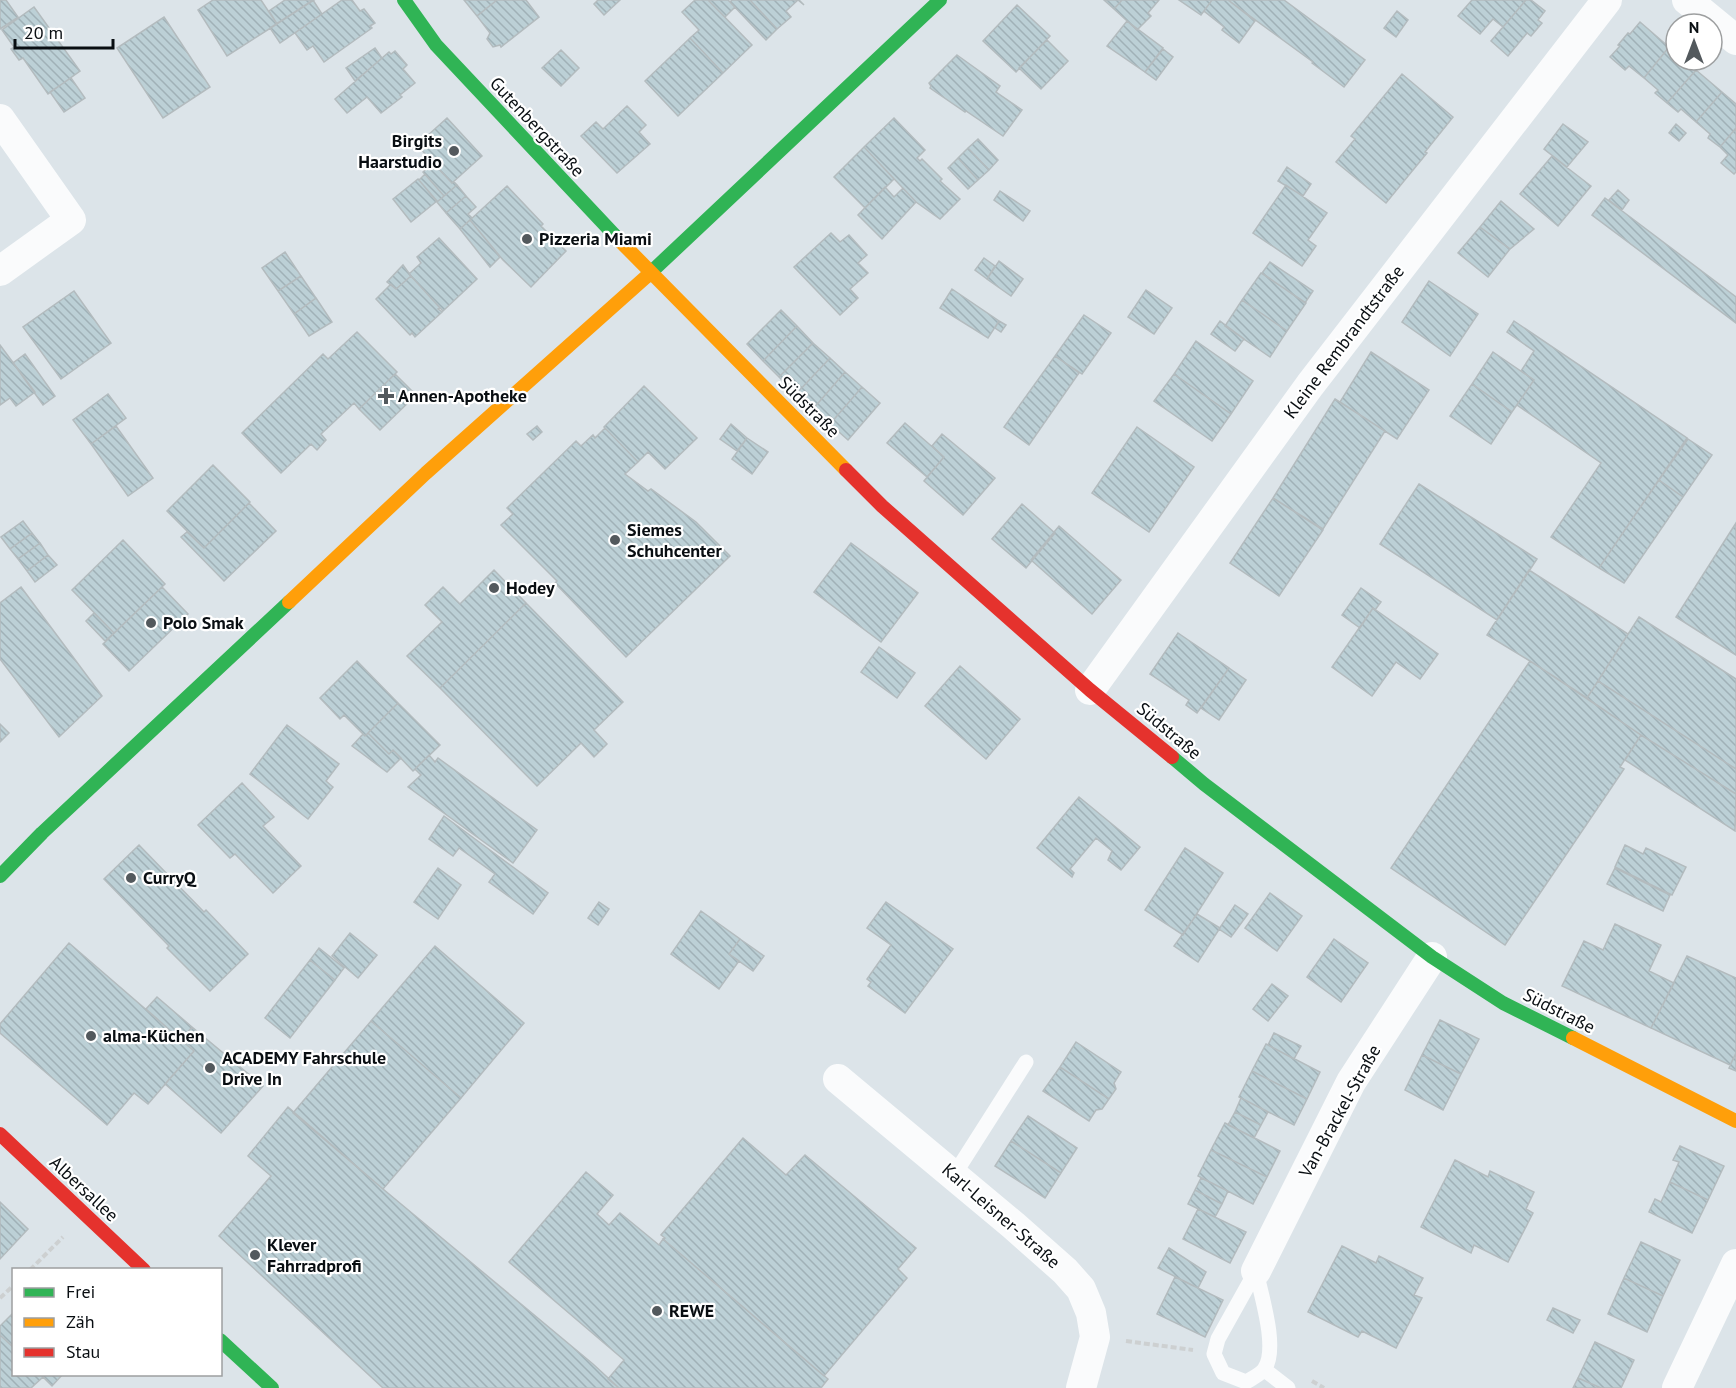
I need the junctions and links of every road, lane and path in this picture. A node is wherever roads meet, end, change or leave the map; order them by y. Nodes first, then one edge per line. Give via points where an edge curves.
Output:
1 (404, 0) edge
2 (940, 0) edge
3 (1606, 0) edge
4 (1688, 0) edge
5 (1736, 40) edge
6 (0, 119) edge
7 (0, 271) edge
8 (650, 273) junction
9 (1090, 690) junction
10 (0, 876) edge
11 (1432, 957) junction
12 (1026, 1062) dead end
13 (838, 1079) dead end
14 (1736, 1121) edge
15 (0, 1134) edge
16 (954, 1175) junction
17 (86, 1216) junction
18 (1736, 1264) edge
19 (31, 1268) edge
20 (143, 1268) edge
21 (1256, 1271) junction
22 (12, 1287) edge
23 (0, 1298) edge
24 (1095, 1337) junction
25 (222, 1342) edge
26 (1214, 1354) junction
27 (1264, 1370) junction
28 (272, 1388) edge
29 (1081, 1388) edge
30 (1288, 1388) edge
31 (1677, 1388) edge

1 - 8 street, Gutenbergstraße via 436,45
2 - 8 street
3 - 9 street, Kleine Rembrandtstraße via 1310,385
4 - 5 street
6 - 7 street via 71,220
8 - 9 street, Südstraße via 882,506
8 - 10 street via 426,473
9 - 11 street, Südstraße via 1204,784
11 - 14 street, Südstraße via 1503,1003
11 - 21 street, Van-Brackel-Straße via 1351,1082
12 - 16 lane
13 - 16 street, Karl-Leisner-Straße
15 - 17 street, Albersallee
16 - 24 street, Karl-Leisner-Straße via 1082,1289
17 - 19 path
17 - 20 street, Albersallee
18 - 31 street
21 - 26 lane, Van-Brackel-Straße via 1218,1339
21 - 27 lane via 1271,1340
22 - 23 path
24 - 26 path
24 - 29 street, Karl-Leisner-Straße
25 - 28 street
26 - 27 lane via 1223,1373 1246,1382
27 - 30 lane

